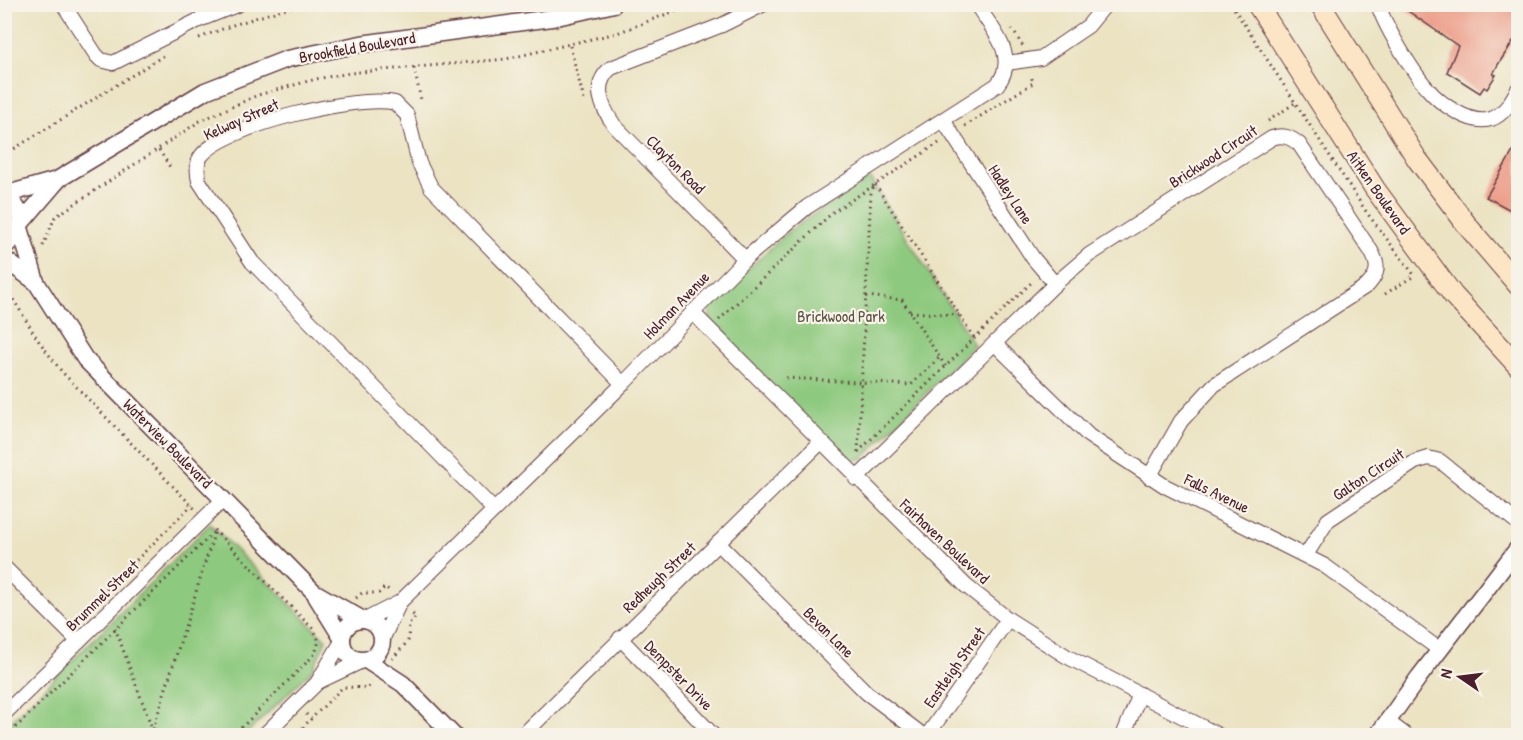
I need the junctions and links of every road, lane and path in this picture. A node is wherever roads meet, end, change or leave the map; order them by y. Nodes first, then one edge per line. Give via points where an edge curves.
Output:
1 (63, 4) edge
2 (239, 4) edge
3 (300, 4) edge
4 (614, 4) edge
5 (764, 4) edge
6 (976, 4) edge
7 (1107, 4) edge
8 (1257, 4) edge
9 (1320, 4) edge
10 (1378, 4) edge
11 (191, 42) dead end
12 (570, 45) dead end
13 (171, 52) dead end
14 (1007, 67) junction
15 (414, 68) dead end
16 (1518, 89) edge
17 (421, 100) dead end
18 (1295, 103) dead end
19 (585, 104) dead end
20 (943, 120) junction
21 (1268, 121) dead end
22 (159, 150) dead end
23 (4, 155) edge
24 (172, 170) dead end
25 (57, 180) junction
26 (4, 196) edge
27 (21, 225) junction
28 (4, 246) edge
29 (4, 259) edge
30 (745, 259) junction
31 (1043, 271) junction
32 (1415, 276) dead end
33 (36, 282) junction
34 (4, 284) edge
35 (1056, 284) junction
36 (1518, 285) edge
37 (1385, 294) dead end
38 (866, 296) junction
39 (692, 312) junction
40 (910, 312) junction
41 (960, 315) junction
42 (975, 339) junction
43 (995, 344) junction
44 (939, 358) junction
45 (1518, 366) edge
46 (946, 367) junction
47 (786, 378) dead end
48 (861, 383) junction
49 (623, 384) junction
50 (820, 443) junction
51 (1149, 477) junction
52 (856, 479) junction
53 (223, 500) junction
54 (192, 505) junction
55 (494, 510) junction
56 (204, 519) junction
57 (1518, 523) edge
58 (215, 531) junction
59 (718, 543) junction
60 (1518, 548) edge
61 (1306, 555) junction
62 (4, 567) edge
63 (314, 592) junction
64 (400, 602) junction
65 (104, 615) junction
66 (1008, 619) junction
67 (364, 620) junction
68 (116, 628) junction
69 (620, 638) junction
70 (342, 640) junction
71 (78, 641) junction
72 (382, 641) junction
73 (1440, 650) junction
74 (364, 660) junction
75 (317, 683) junction
76 (403, 684) junction
77 (1140, 693) junction
78 (4, 714) edge
79 (311, 719) dead end
80 (1387, 721) junction
81 (153, 728) junction
82 (7, 735) edge
83 (150, 735) edge
84 (155, 735) edge
85 (233, 735) edge
86 (263, 735) edge
87 (294, 735) edge
88 (454, 735) edge
89 (522, 735) edge
90 (714, 735) edge
91 (925, 735) edge
92 (1123, 735) edge
93 (1220, 735) edge
94 (1377, 735) edge
95 (1407, 735) edge

1 - 2 street via 96,55 112,63
3 - 11 path
4 - 25 street, Brookfield Boulevard via 541,20 329,49 287,59 205,91
5 - 30 street, Clayton Road via 722,25 616,66 606,72 600,84 604,110 614,125
6 - 14 street via 1002,45
7 - 14 street via 1088,27 1041,58
8 - 45 main road, Aitken Boulevard via 1375,189 1453,294
9 - 36 main road via 1417,159
10 - 16 street via 1427,88 1464,115 1478,121 1493,119
12 - 19 path
13 - 23 path
14 - 20 street, Holman Avenue via 997,85
15 - 17 path
18 - 21 path
20 - 30 street, Holman Avenue via 807,207
20 - 31 street, Hadley Lane
22 - 24 path
25 - 26 street, Brookfield Boulevard
25 - 27 street, Brookfield Boulevard
26 - 27 street, Waterview Boulevard via 16,206
27 - 28 street, Brookfield Boulevard via 17,236
27 - 33 street, Waterview Boulevard
29 - 33 street, Waterview Boulevard
30 - 39 street, Holman Avenue
31 - 35 street, Hadley Lane
31 - 42 path
32 - 37 path
33 - 53 street, Waterview Boulevard via 85,359
34 - 54 path via 62,372
35 - 43 street, Brickwood Circuit
35 - 51 street, Brickwood Circuit via 1089,255 1278,136 1292,138 1299,144 1376,260 1377,272 1368,285 1239,367 1198,400 1181,421
38 - 40 path via 902,300
38 - 41 path via 871,192 875,184
38 - 48 path
39 - 49 street, Holman Avenue
39 - 50 street, Fairhaven Boulevard
40 - 41 path
40 - 44 path
41 - 42 path
42 - 46 path
43 - 51 street, Falls Avenue via 1089,436
43 - 52 street, Brickwood Circuit
44 - 46 path
44 - 48 path via 912,385
46 - 48 path via 858,452
47 - 48 path
49 - 55 street, Holman Avenue
49 - 55 street, Kelway Street via 431,187 419,163 407,115 395,103 370,101 298,112 227,139 202,155 197,166 199,181 252,262
50 - 52 street, Fairhaven Boulevard
50 - 59 street, Redheugh Street
51 - 61 street, Falls Avenue
52 - 66 street, Fairhaven Boulevard via 966,586
53 - 56 street, Brummel Street
53 - 63 street, Waterview Boulevard
54 - 56 path
54 - 65 path via 91,604
55 - 64 street, Holman Avenue
56 - 58 path
56 - 65 street, Brummel Street
57 - 61 street, Galton Circuit via 1440,461 1428,458 1415,462 1337,513
58 - 68 path
58 - 81 path
58 - 85 path via 314,630 319,641 315,654
59 - 69 street, Redheugh Street
59 - 91 street, Bevan Lane via 867,693
60 - 73 street
61 - 73 street, Falls Avenue
62 - 71 street
63 - 67 street, Waterview Boulevard
63 - 70 street, Waterview Boulevard
64 - 67 street, Holman Avenue
64 - 72 street, Holman Avenue
65 - 68 path
65 - 71 street, Brummel Street
66 - 77 street, Fairhaven Boulevard via 1089,669
66 - 91 street, Eastleigh Street
67 - 70 street via 347,627
67 - 72 street via 375,625
68 - 81 path
68 - 82 path
69 - 89 street, Redheugh Street
69 - 90 street, Dempster Drive
70 - 74 street via 351,657
70 - 75 street
71 - 78 street, Brummel Street
72 - 74 street via 377,654
72 - 76 street
73 - 80 street
74 - 75 street
74 - 76 street
75 - 86 street
76 - 88 street
77 - 92 street
77 - 93 street, Fairhaven Boulevard
79 - 87 path
80 - 94 street
80 - 95 street
81 - 83 path
81 - 84 path

